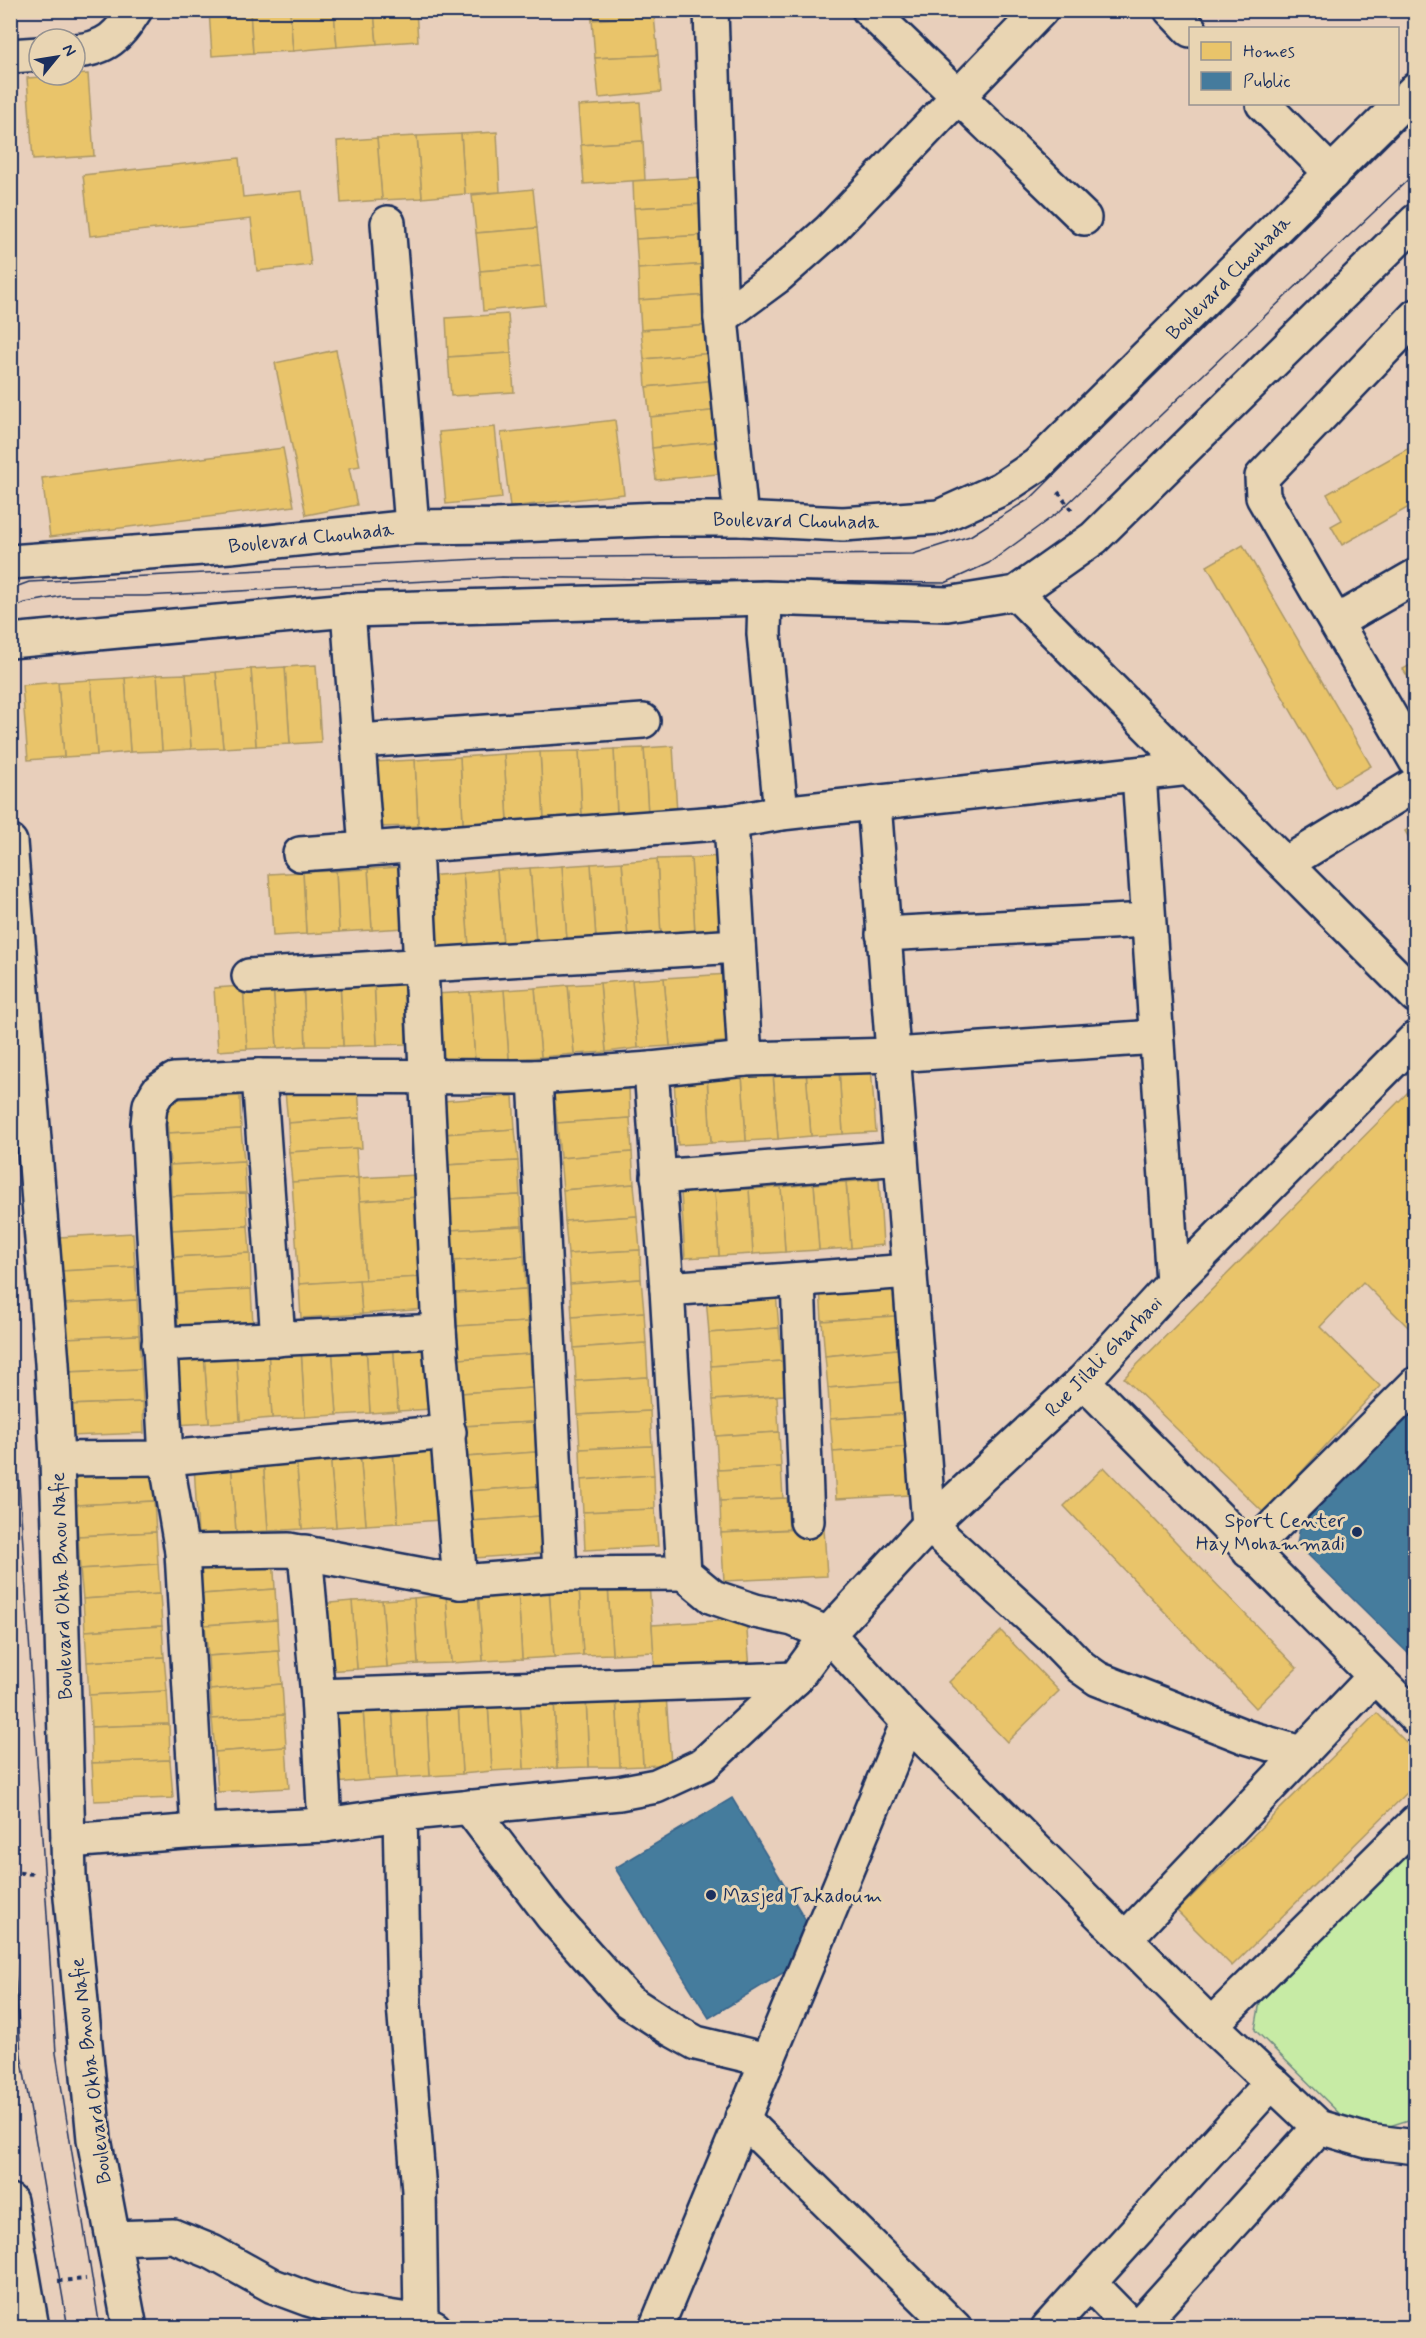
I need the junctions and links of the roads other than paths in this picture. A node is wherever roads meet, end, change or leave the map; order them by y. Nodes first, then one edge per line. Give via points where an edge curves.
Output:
1 (135, 10) edge
2 (711, 10) edge
3 (869, 10) edge
4 (1041, 10) edge
5 (1171, 10) edge
6 (1189, 28) edge
7 (87, 50) edge
8 (27, 55) edge
9 (10, 56) edge
10 (1416, 89) edge
11 (957, 96) junction
12 (1264, 105) edge
13 (1332, 174) junction
14 (1084, 218) dead end
15 (1416, 221) edge
16 (388, 223) dead end
17 (1416, 316) edge
18 (721, 318) junction
19 (741, 519) junction
20 (412, 527) junction
21 (10, 562) edge
22 (1416, 576) edge
23 (1016, 593) junction
24 (765, 598) junction
25 (348, 610) junction
26 (1336, 622) junction
27 (10, 641) edge
28 (642, 721) dead end
29 (359, 741) junction
30 (1416, 761) edge
31 (1190, 768) junction
32 (1139, 774) junction
33 (1416, 784) edge
34 (874, 803) junction
35 (781, 813) junction
36 (731, 822) junction
37 (10, 842) edge
38 (414, 847) junction
39 (366, 849) junction
40 (300, 854) dead end
41 (1285, 864) junction
42 (1148, 920) junction
43 (883, 934) junction
44 (738, 946) junction
45 (422, 965) junction
46 (1403, 965) edge
47 (249, 976) dead end
48 (1416, 996) edge
49 (1156, 1036) junction
50 (1416, 1038) edge
51 (894, 1054) junction
52 (745, 1059) junction
53 (651, 1069) junction
54 (426, 1075) junction
55 (259, 1076) junction
56 (535, 1077) junction
57 (902, 1158) junction
58 (658, 1178) junction
59 (910, 1271) junction
60 (798, 1280) junction
61 (1173, 1283) junction
62 (667, 1289) junction
63 (439, 1331) junction
64 (278, 1339) junction
65 (159, 1344) junction
66 (1083, 1381) junction
67 (1416, 1384) edge
68 (449, 1432) junction
69 (166, 1458) junction
70 (57, 1459) junction
71 (807, 1521) dead end
72 (929, 1524) junction
73 (1250, 1551) junction
74 (182, 1552) junction
75 (305, 1552) junction
76 (684, 1573) junction
77 (560, 1574) junction
78 (460, 1582) junction
79 (828, 1634) junction
80 (1374, 1677) junction
81 (795, 1679) junction
82 (318, 1695) junction
83 (1416, 1718) edge
84 (908, 1722) junction
85 (1301, 1753) junction
86 (469, 1807) junction
87 (400, 1814) junction
88 (1416, 1822) edge
89 (325, 1825) junction
90 (198, 1831) junction
91 (68, 1841) junction
92 (1125, 1940) junction
93 (1211, 2025) junction
94 (767, 2060) junction
95 (1272, 2082) junction
96 (742, 2118) junction
97 (1319, 2127) junction
98 (1416, 2147) edge
99 (10, 2201) edge
100 (113, 2238) junction
101 (1089, 2283) junction
102 (428, 2325) edge
103 (32, 2328) edge
104 (130, 2328) edge
105 (656, 2328) edge
106 (955, 2328) edge
107 (1048, 2328) edge
108 (1135, 2328) edge

1 - 7 street via 110,42
2 - 18 street
3 - 11 street
4 - 11 street
5 - 6 street
8 - 9 street
10 - 13 street, Boulevard Chouhada
11 - 14 street
11 - 18 street via 830,230 778,276
12 - 13 street
13 - 19 street, Boulevard Chouhada via 1037,465 1001,489 939,517 843,524
15 - 23 street via 1094,538
16 - 20 street
17 - 26 street via 1262,477 1263,497
18 - 19 street
19 - 20 street, Boulevard Chouhada
20 - 21 street, Boulevard Chouhada via 230,546
22 - 26 street
23 - 24 street via 947,604
23 - 31 street
24 - 25 street
24 - 35 street via 764,634
25 - 27 street
25 - 29 street
26 - 30 street
28 - 29 street
29 - 39 street
31 - 32 street
31 - 41 street
32 - 34 street
32 - 42 street
33 - 41 street
34 - 35 street
34 - 43 street
35 - 36 street
36 - 38 street
36 - 44 street
37 - 70 street, Boulevard Okba Bnou Nafie
38 - 39 street
38 - 45 street
39 - 40 street
41 - 46 street
42 - 43 street
42 - 49 street
43 - 51 street
44 - 45 street
44 - 52 street
45 - 47 street
45 - 54 street
46 - 48 street
49 - 51 street
49 - 61 street
50 - 61 street, Rue Jilali Gharbaoi
51 - 52 street
51 - 57 street
52 - 53 street
53 - 56 street
53 - 58 street
54 - 55 street
54 - 56 street
54 - 63 street
55 - 64 street
55 - 65 street via 174,1080 158,1091 150,1104 147,1124
56 - 77 street
57 - 58 street
57 - 59 street
58 - 62 street
59 - 60 street
59 - 72 street
60 - 62 street
60 - 71 street
61 - 66 street, Rue Jilali Gharbaoi
62 - 76 street
63 - 64 street
63 - 68 street
64 - 65 street
65 - 69 street
66 - 72 street, Rue Jilali Gharbaoi
66 - 73 street
67 - 73 street
68 - 69 street
68 - 78 street
69 - 70 street
69 - 74 street
70 - 91 street, Boulevard Okba Bnou Nafie
72 - 79 street, Rue Jilali Gharbaoi
72 - 85 street via 1098,1679 1246,1737
73 - 80 street
74 - 75 street
74 - 90 street
75 - 78 street
75 - 82 street
76 - 77 street
76 - 79 street via 713,1597 793,1619
77 - 78 street
79 - 81 street, Rue Jilali Gharbaoi
79 - 84 street
80 - 83 street
80 - 85 street
81 - 82 street
81 - 86 street, Rue Jilali Gharbaoi via 704,1764 656,1786
82 - 89 street
84 - 92 street
84 - 94 street
85 - 92 street
86 - 87 street, Rue Jilali Gharbaoi
86 - 94 street via 552,1916 628,2001 696,2043
87 - 89 street, Rue Jilali Gharbaoi
87 - 102 street via 404,2004
88 - 93 street
89 - 90 street, Rue Jilali Gharbaoi
90 - 91 street, Rue Jilali Gharbaoi
91 - 100 street, Boulevard Okba Bnou Nafie via 94,2139
92 - 93 street
93 - 95 street
94 - 96 street
95 - 97 street
95 - 101 street
96 - 105 street
96 - 106 street
97 - 98 street via 1367,2140
97 - 108 street
99 - 103 street
100 - 102 street via 173,2236 212,2252 273,2286 308,2299 348,2311
100 - 104 street, Boulevard Okba Bnou Nafie
101 - 107 street
101 - 108 street

